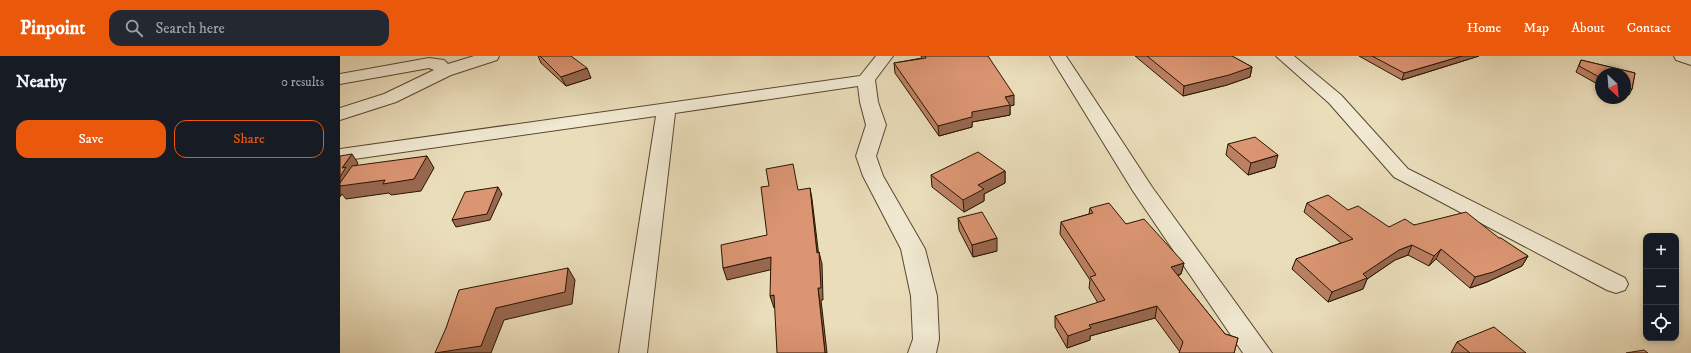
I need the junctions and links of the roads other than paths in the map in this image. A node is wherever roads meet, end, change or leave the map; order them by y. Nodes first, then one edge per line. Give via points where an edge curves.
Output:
1 (491, 56) edge
2 (884, 56) edge
3 (1058, 56) edge
4 (1284, 56) edge
5 (1682, 56) edge
6 (1691, 60) edge
7 (445, 71) junction
8 (340, 79) edge
9 (866, 80) junction
10 (666, 109) junction
11 (340, 114) edge
12 (340, 155) edge
13 (1616, 284) dead end
14 (633, 353) edge
15 (922, 353) edge
16 (1258, 353) edge

1 - 7 street
2 - 9 street
3 - 16 street via 1144,192
4 - 13 street via 1335,99 1401,173
5 - 6 street
7 - 8 street via 438,64 429,62
7 - 11 street via 390,98
9 - 10 street
9 - 15 street via 876,124 866,156 873,176 913,248 924,296 926,339
10 - 12 street
10 - 14 street

